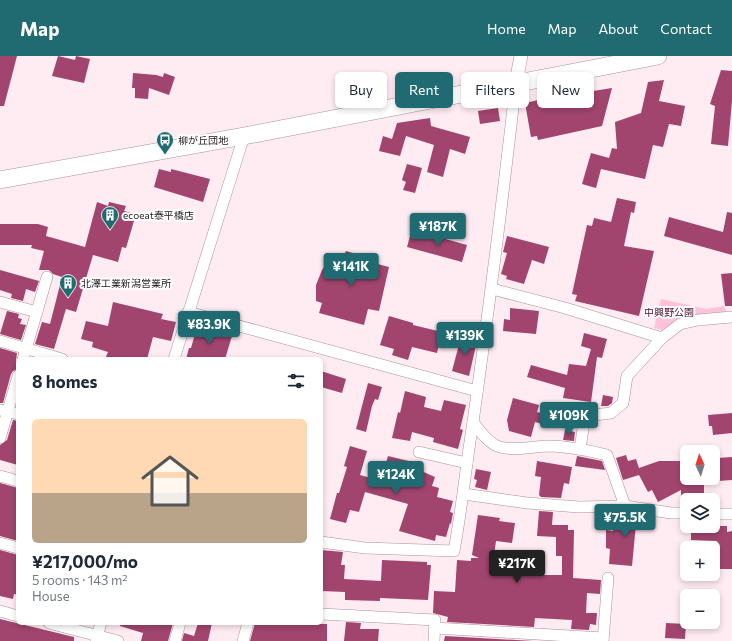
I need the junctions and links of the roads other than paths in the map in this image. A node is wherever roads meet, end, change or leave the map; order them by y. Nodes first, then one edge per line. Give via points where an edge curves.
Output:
1 (521, 56) edge
2 (658, 56) edge
3 (518, 72) edge
4 (529, 80) edge
5 (461, 93) edge
6 (513, 108) edge
7 (244, 136) junction
8 (0, 180) edge
9 (47, 277) dead end
10 (492, 289) junction
11 (0, 302) edge
12 (37, 312) junction
13 (188, 312) junction
14 (732, 317) edge
15 (662, 338) junction
16 (0, 342) edge
17 (25, 354) edge
18 (47, 357) edge
19 (175, 357) edge
20 (16, 383) edge
21 (477, 391) junction
22 (8, 412) edge
23 (473, 422) junction
24 (0, 438) edge
25 (580, 449) junction
26 (419, 452) dead end
27 (467, 463) junction
28 (0, 476) edge
29 (16, 480) edge
30 (464, 494) junction
31 (625, 506) junction
32 (680, 513) edge
33 (720, 514) edge
34 (732, 514) edge
35 (323, 542) edge
36 (0, 543) edge
37 (16, 547) edge
38 (608, 578) dead end
39 (0, 611) edge
40 (323, 614) edge
41 (16, 615) edge
42 (55, 625) edge
43 (100, 625) edge
44 (179, 625) edge
45 (247, 625) edge
46 (435, 628) junction
47 (97, 638) edge
48 (603, 639) edge
49 (118, 641) edge
50 (175, 641) edge
51 (243, 641) edge
52 (434, 641) edge

1 - 3 street
2 - 4 main road
5 - 7 main road
6 - 10 street
7 - 8 main road
7 - 13 street
9 - 12 street
10 - 15 street via 566,308
10 - 21 street
11 - 12 street
12 - 17 street
13 - 19 street
13 - 21 street
14 - 15 street via 680,324
15 - 25 street via 627,376 623,403 611,414 585,416
16 - 17 street
17 - 18 street
20 - 22 street
21 - 23 street
22 - 24 street
23 - 25 street via 484,436 499,447 519,449 547,446
23 - 27 street
25 - 31 street via 607,455
26 - 27 street
27 - 30 street
28 - 29 street
30 - 31 street via 579,507
30 - 35 street via 454,551 365,548
31 - 32 street
33 - 34 street
36 - 37 street
38 - 48 street
39 - 41 street
40 - 46 street via 435,620
42 - 47 street
43 - 47 street
44 - 50 street
45 - 51 street
46 - 48 street
46 - 52 street
47 - 49 street

